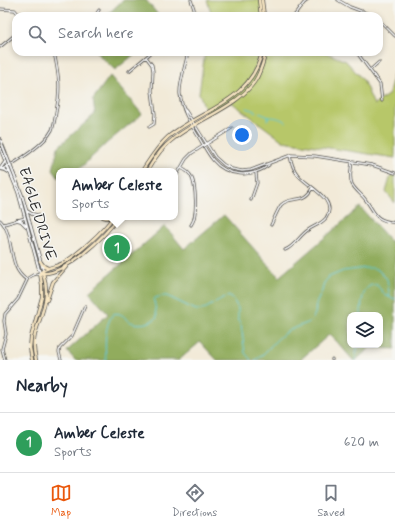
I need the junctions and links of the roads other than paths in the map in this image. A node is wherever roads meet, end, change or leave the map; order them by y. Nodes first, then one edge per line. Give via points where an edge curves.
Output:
1 (191, 0) edge
2 (259, 0) edge
3 (262, 0) edge
4 (308, 0) edge
5 (338, 0) edge
6 (0, 9) edge
7 (16, 12) edge
8 (193, 12) edge
9 (260, 12) edge
10 (264, 12) edge
11 (297, 12) edge
12 (363, 12) edge
13 (383, 24) edge
14 (395, 36) edge
15 (12, 37) edge
16 (0, 47) edge
17 (55, 56) edge
18 (187, 56) edge
19 (261, 56) edge
20 (265, 56) edge
21 (360, 56) edge
22 (146, 57) joint
23 (379, 62) dead end
24 (370, 70) junction
25 (129, 71) dead end
26 (382, 101) dead end
27 (192, 122) junction
28 (194, 126) junction
29 (149, 127) dead end
30 (232, 128) dead end
31 (0, 139) edge
32 (206, 144) junction
33 (204, 145) junction
34 (0, 148) edge
35 (290, 155) junction
36 (5, 161) junction
37 (352, 162) junction
38 (270, 164) junction
39 (11, 165) junction
40 (8, 166) junction
41 (144, 168) edge
42 (149, 168) edge
43 (181, 168) junction
44 (0, 169) edge
45 (254, 169) junction
46 (255, 172) junction
47 (178, 173) edge
48 (395, 173) edge
49 (11, 174) junction
50 (313, 188) junction
51 (251, 200) dead end
52 (27, 210) junction
53 (37, 215) dead end
54 (25, 218) junction
55 (0, 220) edge
56 (17, 220) junction
57 (110, 220) edge
58 (116, 220) edge
59 (395, 223) edge
60 (4, 224) junction
61 (191, 225) dead end
62 (272, 226) dead end
63 (27, 227) junction
64 (285, 250) dead end
65 (40, 260) junction
66 (68, 265) junction
67 (51, 268) junction
68 (43, 272) junction
69 (40, 273) junction
70 (27, 280) junction
71 (44, 306) junction
72 (85, 306) dead end
73 (5, 360) edge
74 (32, 360) edge
75 (36, 360) edge
76 (61, 360) edge

1 - 8 street
2 - 9 main road
3 - 10 main road
4 - 11 street
5 - 12 street
6 - 7 street
13 - 14 street
15 - 16 street
17 - 39 street via 60,89 51,132 32,151
18 - 27 street via 180,97 184,112
19 - 27 main road via 254,74 245,86
20 - 28 main road via 255,82 246,91
21 - 24 street
22 - 25 street
22 - 29 street via 154,71 152,91 156,114 154,124
23 - 24 street
24 - 26 street via 380,84
27 - 28 street
27 - 41 main road via 162,143
28 - 32 street
28 - 33 street
28 - 42 main road via 166,144
30 - 32 street
31 - 39 street, EAGLE DRIVE
32 - 33 street
32 - 45 street via 215,157 228,168 242,171
33 - 43 street via 192,153
33 - 46 street via 214,160 228,171 242,174
34 - 36 street, EAGLE DRIVE
35 - 37 street
35 - 38 street
35 - 50 street via 295,171
36 - 40 street, EAGLE DRIVE
36 - 44 street
37 - 48 street via 372,165
37 - 59 street via 352,185 375,215 382,220
38 - 45 street
38 - 46 street
39 - 40 street
39 - 52 street, EAGLE DRIVE
40 - 44 street
40 - 49 street, EAGLE DRIVE
43 - 47 street
43 - 61 street via 191,176 193,187 195,210
44 - 49 street
45 - 46 street
46 - 51 street via 257,183
49 - 54 street, EAGLE DRIVE
50 - 62 street via 302,198 281,205
50 - 64 street via 327,201 328,214
52 - 53 street
52 - 65 street, EAGLE DRIVE
54 - 56 street
54 - 63 street, EAGLE DRIVE
55 - 60 street
56 - 60 street
56 - 63 street
57 - 67 main road via 101,232 72,257
58 - 66 main road via 105,234
60 - 70 street via 17,270
63 - 69 street, EAGLE DRIVE
65 - 67 main road via 44,266
65 - 68 street, EAGLE DRIVE
66 - 68 main road
66 - 71 main road via 53,282
67 - 68 main road
68 - 69 main road
68 - 71 main road via 46,290
69 - 70 street
69 - 74 main road via 42,297 32,332
70 - 73 street via 19,297 5,316 6,334 2,348
71 - 75 main road via 35,334
72 - 76 street via 72,336 60,348

